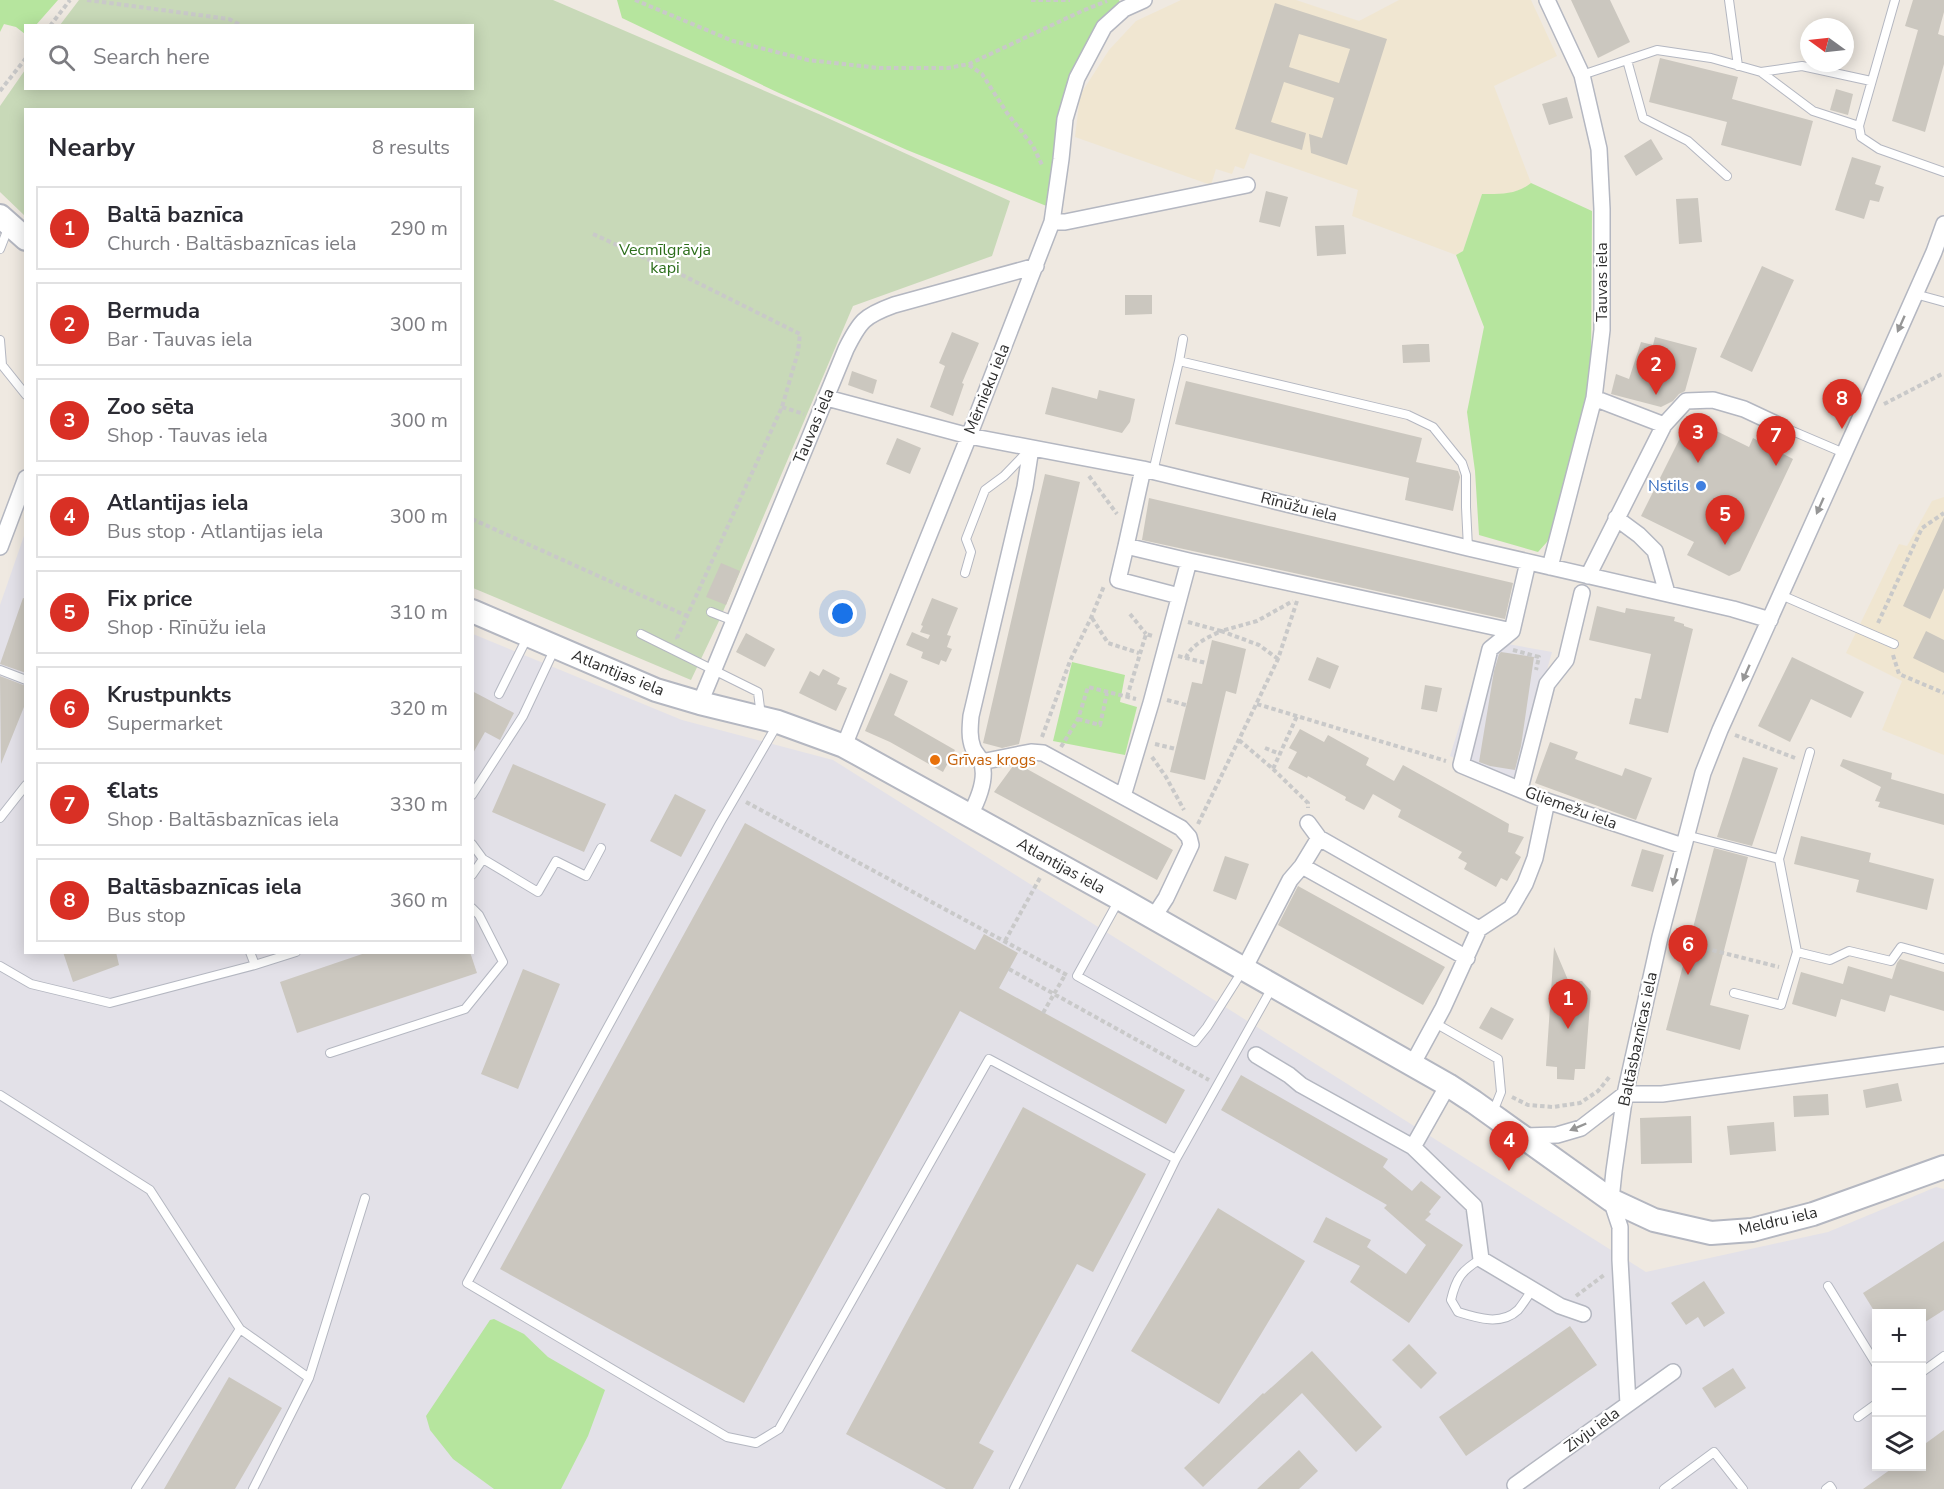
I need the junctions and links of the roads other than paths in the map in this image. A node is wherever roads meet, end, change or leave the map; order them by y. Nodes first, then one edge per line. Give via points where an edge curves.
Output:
1 (1144, 0) edge
2 (1547, 0) edge
3 (1729, 0) edge
4 (1894, 0) edge
5 (1121, 5) edge
6 (1627, 60) junction
7 (1738, 66) junction
8 (1761, 72) junction
9 (1582, 75) junction
10 (1872, 81) junction
11 (1859, 126) junction
12 (1944, 172) edge
13 (1727, 176) dead end
14 (1247, 185) dead end
15 (1052, 222) junction
16 (1944, 224) edge
17 (12, 226) edge
18 (0, 249) edge
19 (1036, 266) junction
20 (1915, 294) junction
21 (1944, 302) edge
22 (1183, 339) dead end
23 (0, 340) edge
24 (1179, 361) junction
25 (24, 392) edge
26 (827, 398) junction
27 (1594, 398) junction
28 (1776, 424) joint
29 (1664, 425) junction
30 (969, 436) junction
31 (1031, 448) junction
32 (1844, 453) junction
33 (1148, 471) junction
34 (24, 483) edge
35 (1616, 518) junction
36 (1126, 546) junction
37 (0, 547) edge
38 (1468, 548) junction
39 (1189, 561) junction
40 (1528, 562) junction
41 (1550, 567) junction
42 (965, 573) dead end
43 (1588, 576) junction
44 (1582, 593) dead end
45 (1667, 593) junction
46 (1781, 595) junction
47 (1179, 596) junction
48 (474, 612) edge
49 (711, 612) dead end
50 (1770, 620) junction
51 (734, 621) junction
52 (1512, 631) junction
53 (641, 634) dead end
54 (528, 635) junction
55 (1894, 644) road end
56 (555, 647) junction
57 (0, 670) edge
58 (715, 670) junction
59 (24, 679) edge
60 (499, 694) dead end
61 (700, 703) junction
62 (770, 720) junction
63 (844, 746) junction
64 (1810, 752) dead end
65 (981, 762) junction
66 (24, 788) edge
67 (1520, 789) junction
68 (474, 792) edge
69 (1123, 796) junction
70 (1547, 801) junction
71 (970, 815) junction
72 (0, 818) edge
73 (1308, 823) road end
74 (1319, 838) junction
75 (1684, 841) junction
76 (474, 847) edge
77 (601, 848) dead end
78 (483, 859) junction
79 (1779, 859) junction
80 (1302, 866) junction
81 (474, 872) edge
82 (1119, 898) junction
83 (474, 910) edge
84 (1153, 918) junction
85 (1479, 929) junction
86 (1797, 952) junction
87 (251, 954) edge
88 (290, 954) edge
89 (1467, 958) junction
90 (1944, 959) edge
91 (255, 965) junction
92 (0, 966) edge
93 (1244, 969) junction
94 (1273, 986) junction
95 (1734, 993) dead end
96 (1435, 1023) junction
97 (330, 1053) dead end
98 (1256, 1055) dead end
99 (1944, 1055) edge
100 (1412, 1065) junction
101 (1448, 1085) junction
102 (1625, 1094) junction
103 (0, 1095) edge
104 (1491, 1115) junction
105 (1519, 1136) junction
106 (1413, 1147) junction
107 (1176, 1159) junction
108 (1944, 1167) edge
109 (365, 1198) dead end
110 (1611, 1200) junction
111 (1481, 1259) junction
112 (1828, 1286) dead end
113 (1532, 1290) junction
114 (1583, 1314) dead end
115 (240, 1329) junction
116 (1944, 1356) edge
117 (1875, 1363) edge
118 (1926, 1369) edge
119 (1673, 1371) dead end
120 (309, 1378) junction
121 (1628, 1404) junction
122 (1872, 1407) edge
123 (1858, 1417) dead end
124 (1512, 1487) edge
125 (136, 1489) edge
126 (253, 1489) edge
127 (1014, 1489) edge
128 (1664, 1489) edge
129 (1743, 1489) edge
130 (1826, 1489) edge
131 (1832, 1489) edge

1 - 5 street
2 - 9 street, Tauvas iela
3 - 7 lane
4 - 10 lane
5 - 15 street, Mērnieku iela via 1104,27 1077,78 1065,119
6 - 7 lane via 1657,50
6 - 9 lane
6 - 13 lane via 1643,118 1688,141
7 - 8 lane
8 - 10 lane via 1802,66
8 - 11 lane via 1813,111
9 - 27 street, Tauvas iela via 1599,149 1602,209 1602,330
10 - 11 lane
11 - 12 lane via 1861,137 1879,149
14 - 15 street
15 - 19 street, Mērnieku iela
16 - 20 street, Baltāsbaznīcas iela
17 - 18 lane
19 - 26 street, Tauvas iela via 873,313 859,324
19 - 30 street, Mērnieku iela
20 - 21 lane
20 -> 32 street, Baltāsbaznīcas iela
22 - 24 lane
23 - 25 lane via 2,365
24 - 33 lane
24 - 38 lane via 1408,415 1433,427 1465,469
26 - 30 street, Rīnūžu iela
26 - 51 street, Tauvas iela
27 - 29 street
27 - 41 street, Tauvas iela
28 - 29 street via 1713,400 1686,401
28 - 32 lane
29 - 35 street
30 - 31 street, Rīnūžu iela
30 - 63 street, Mērnieku iela
31 - 33 street, Rīnūžu iela
31 - 42 lane via 985,490 966,539 971,552
31 - 65 street via 970,716 972,747
32 -> 46 street, Baltāsbaznīcas iela
33 - 36 street
33 - 38 street, Rīnūžu iela
34 - 37 street
35 - 43 street
35 - 45 street via 1655,551
36 - 39 street
36 - 47 street via 1118,580
38 - 40 street, Rīnūžu iela
39 - 47 street
39 - 52 street
40 - 41 street, Rīnūžu iela
40 - 52 street
41 - 43 street, Rīnūžu iela
43 - 45 street, Rīnūžu iela
44 - 67 street via 1566,660 1547,684
45 - 50 street, Rīnūžu iela
46 - 50 street, Baltāsbaznīcas iela
46 - 55 lane
47 - 69 street via 1156,701
48 - 54 main road, Atlantijas iela
49 - 51 lane
50 -> 75 street, Baltāsbaznīcas iela via 1702,773
51 - 58 street, Tauvas iela
52 - 67 street, Gliemežu iela via 1490,649 1461,765
53 - 58 lane
54 - 56 main road, Atlantijas iela
54 - 60 lane
56 - 61 main road, Atlantijas iela via 656,690
56 - 68 lane via 523,716
57 - 59 lane
58 - 61 street, Tauvas iela
58 - 62 lane via 758,692
61 - 62 main road, Atlantijas iela
62 - 63 main road, Atlantijas iela
62 - 107 lane via 736,797 467,1283 727,1437 756,1443 779,1429 989,1059
63 - 71 main road, Atlantijas iela
64 - 79 lane
65 - 69 street via 1039,752
65 - 71 street via 981,795
66 - 72 lane
67 - 70 street, Gliemežu iela
69 - 84 street via 1181,828 1191,845
70 - 75 street, Gliemežu iela
70 - 85 street via 1535,858 1525,884 1511,908
71 - 82 main road, Atlantijas iela
73 - 74 street
74 - 80 street
74 - 85 street
75 - 79 lane
75 -> 102 street, Baltāsbaznīcas iela
76 - 78 lane
77 - 78 lane via 585,876 556,861 538,892
78 - 81 lane
79 - 86 lane
80 - 89 street
80 - 93 street via 1290,880
82 - 84 main road, Atlantijas iela
82 - 93 lane via 1077,976 1195,1041
83 - 97 lane via 503,962 465,1009
84 - 93 main road, Atlantijas iela
85 - 89 street
86 - 90 lane via 1830,960 1849,951 1890,961 1901,946
86 - 95 lane via 1781,1005
87 - 91 lane
88 - 91 lane
89 - 96 street
91 - 92 lane via 110,1003 31,984
93 - 94 main road, Atlantijas iela
94 - 100 main road, Atlantijas iela
94 - 107 lane
96 - 100 street
96 - 104 lane via 1498,1059 1501,1092
98 - 106 street via 1301,1085
99 - 102 street via 1662,1094
100 - 101 main road, Atlantijas iela
101 - 104 main road, Atlantijas iela
101 - 106 street
102 -> 105 street via 1581,1128 1557,1135
102 - 110 street, Baltāsbaznīcas iela
103 - 115 lane via 150,1190
104 - 105 main road, Atlantijas iela
105 - 110 main road, Atlantijas iela
106 - 111 street via 1473,1206
107 - 127 lane
108 - 110 main road, Meldru iela via 1854,1200 1752,1230 1711,1233 1654,1220
109 - 120 lane
110 - 121 street, Baltāsbaznīcas iela via 1620,1227
111 - 113 street
111 - 113 lane via 1465,1268 1455,1284 1451,1300 1458,1312 1499,1320 1517,1311
112 - 117 lane
113 - 114 street
115 - 120 lane
115 - 125 lane
116 - 118 lane
119 - 121 street, Zivju iela
120 - 126 lane
121 - 124 street, Zivju iela
122 - 123 lane
128 - 129 lane via 1714,1452
130 - 131 lane

